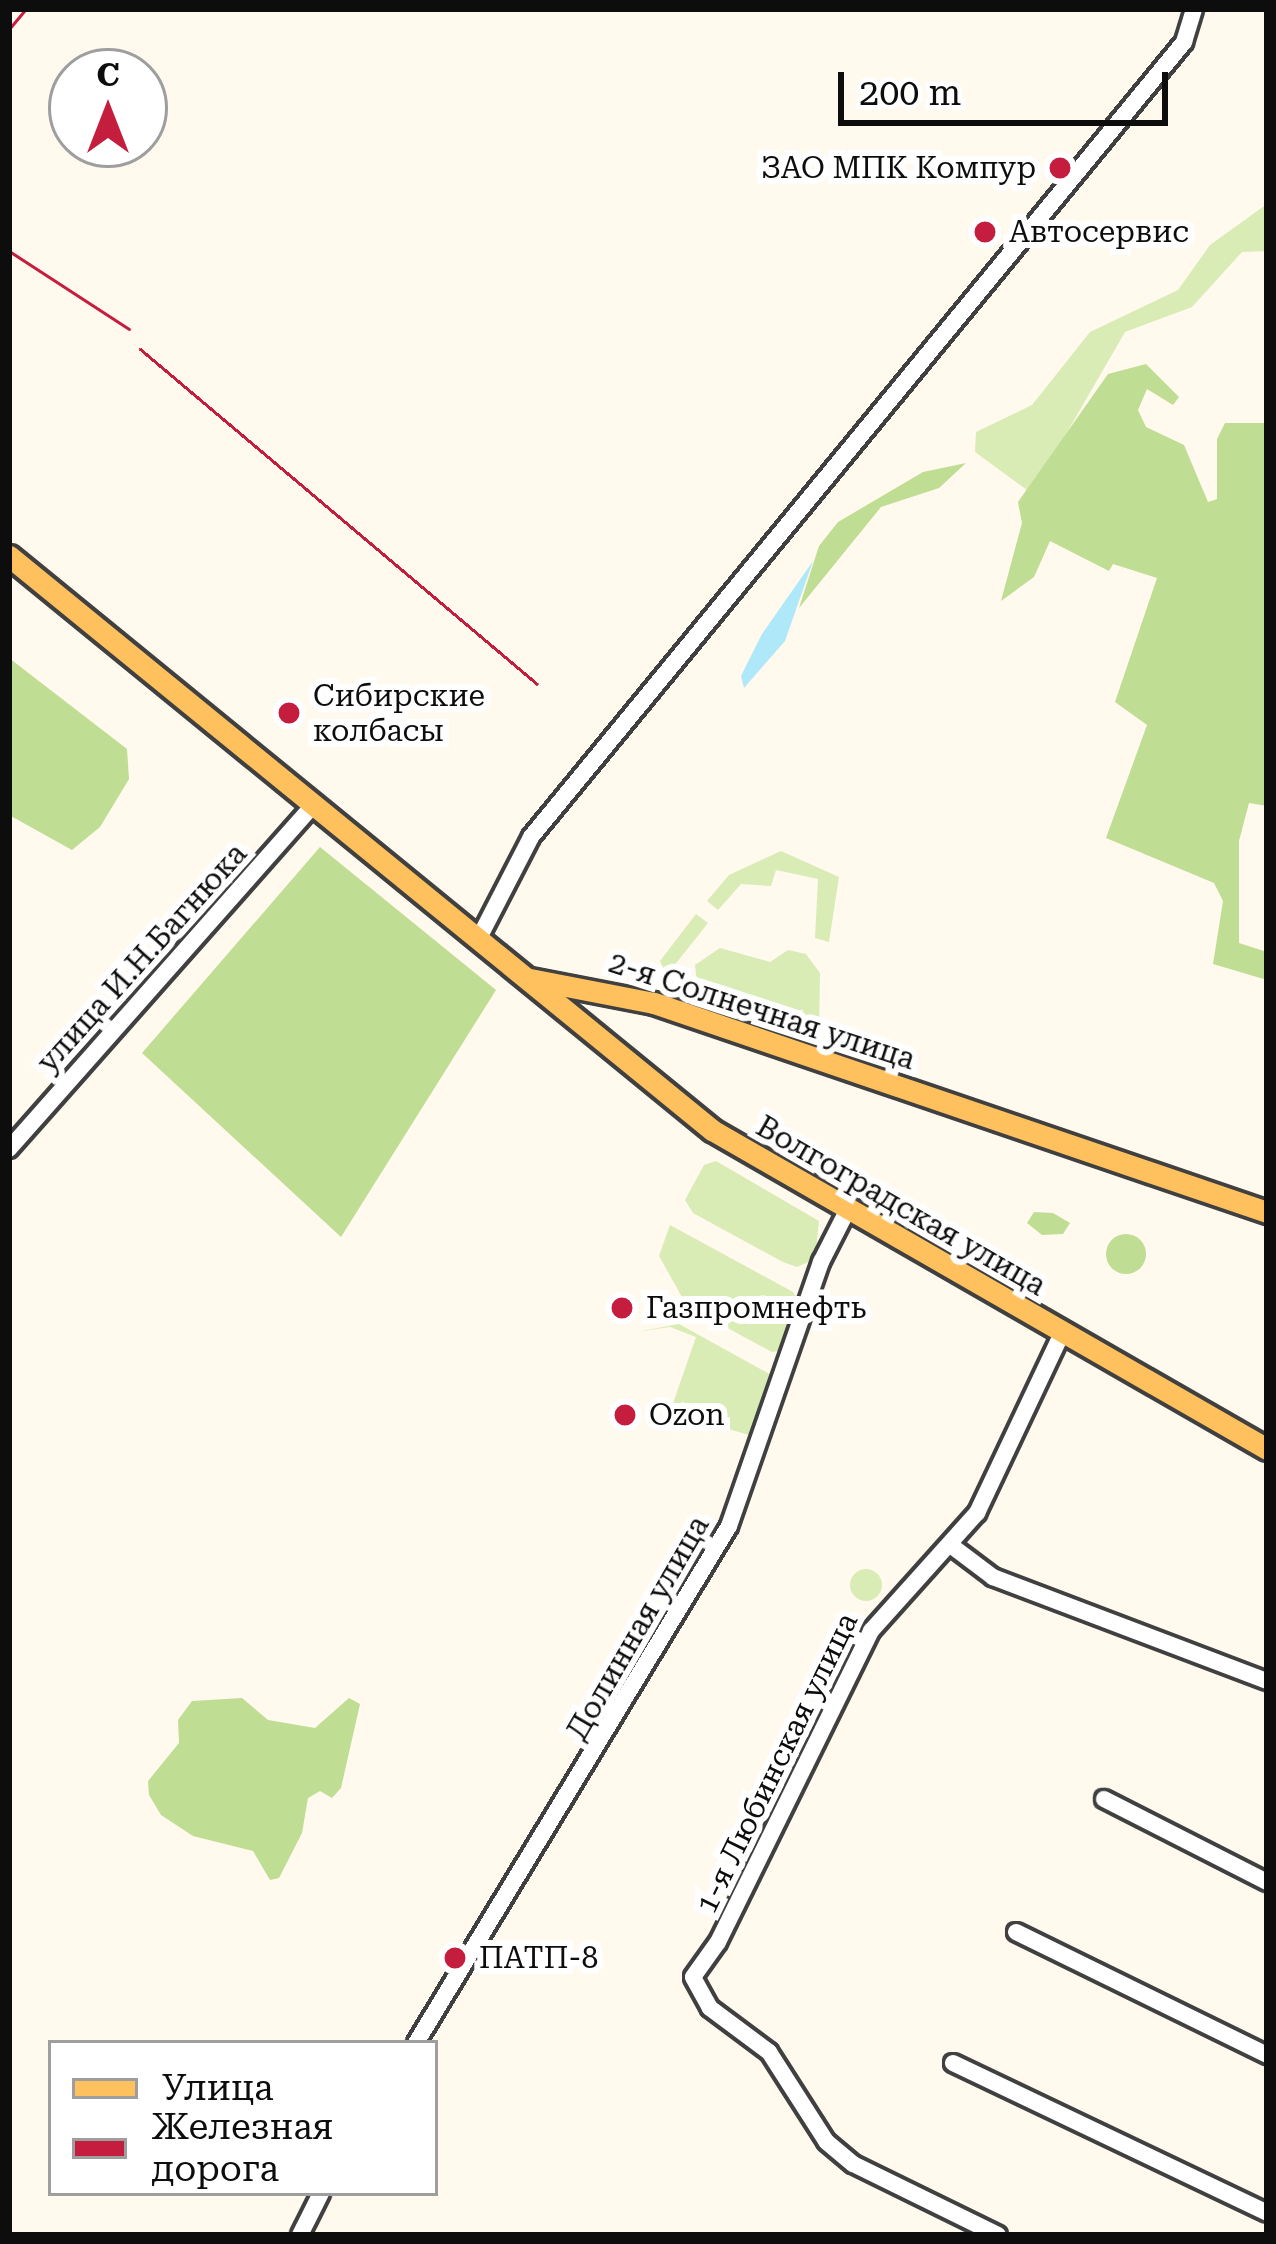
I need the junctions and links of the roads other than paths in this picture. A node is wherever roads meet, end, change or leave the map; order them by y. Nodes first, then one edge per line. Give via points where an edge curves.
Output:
1 (1195, 9) edge
2 (9, 556) edge
3 (314, 804) junction
4 (480, 936) junction
5 (529, 979) junction
6 (9, 1149) edge
7 (847, 1211) junction
8 (1267, 1212) edge
9 (1062, 1334) junction
10 (1267, 1449) edge
11 (953, 1546) junction
12 (1267, 1682) edge
13 (1104, 1799) dead end
14 (1267, 1882) edge
15 (1016, 1932) dead end
16 (418, 2040) edge
17 (1267, 2056) edge
18 (952, 2063) dead end
19 (320, 2196) edge
20 (1267, 2213) edge
21 (300, 2235) edge
22 (998, 2235) edge

1 - 4 street via 1184,41 531,837
2 - 3 main road
3 - 4 main road
3 - 6 street, улица И.Н.Багнюка
4 - 5 main road
5 - 7 main road, Волгоградская улица via 712,1130
5 - 8 main road, 2-я Солнечная улица via 654,1003
7 - 9 main road, Волгоградская улица
7 - 16 street, Долинная улица via 821,1262 720,1543
9 - 10 main road, Волгоградская улица
9 - 11 street, 1-я Любинская улица via 1008,1454
11 - 12 street via 993,1577
11 - 22 street, 1-я Любинская улица via 881,1614 718,1942 693,1977 710,2008 769,2052 826,2141 853,2164
13 - 14 street
15 - 17 street
18 - 20 street
19 - 21 street

